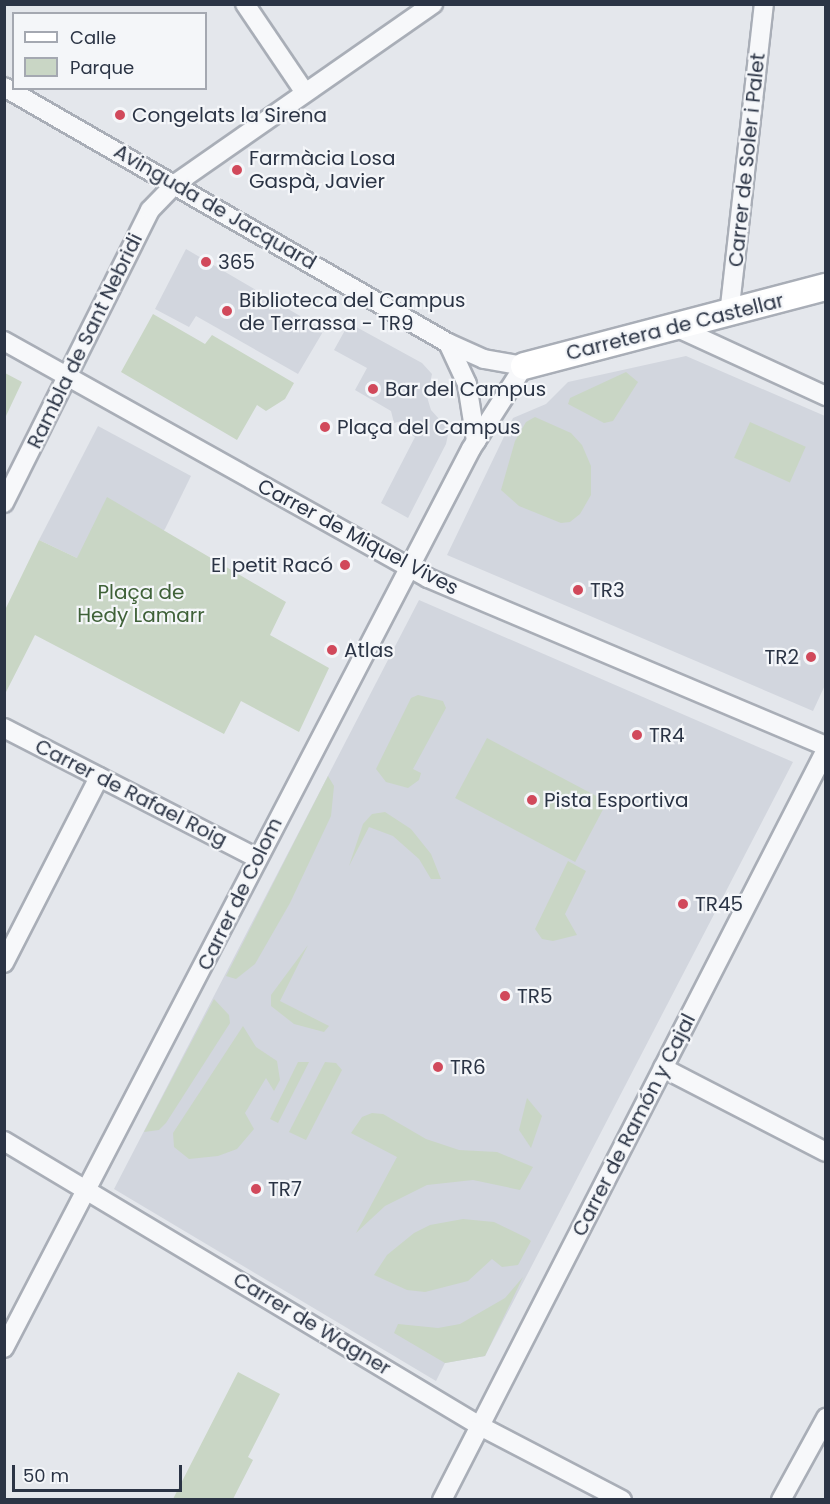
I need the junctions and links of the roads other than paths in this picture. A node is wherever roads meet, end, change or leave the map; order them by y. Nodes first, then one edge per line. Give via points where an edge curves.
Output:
1 (245, 4) edge
2 (433, 4) edge
3 (764, 4) edge
4 (4, 87) edge
5 (304, 91) junction
6 (175, 184) junction
7 (825, 287) edge
8 (729, 315) junction
9 (678, 328) junction
10 (4, 340) edge
11 (448, 343) junction
12 (524, 366) junction
13 (69, 378) junction
14 (825, 396) edge
15 (476, 441) junction
16 (4, 503) edge
17 (409, 568) junction
18 (4, 728) edge
19 (825, 748) edge
20 (99, 777) junction
21 (257, 858) junction
22 (4, 963) edge
23 (663, 1068) junction
24 (4, 1141) edge
25 (825, 1152) edge
26 (88, 1192) junction
27 (4, 1348) edge
28 (825, 1418) edge
29 (480, 1426) junction
30 (442, 1500) edge
31 (622, 1500) edge
32 (781, 1500) edge

1 - 5 street
2 - 5 street, Rambla de Sant Nebridi
3 - 8 street, Carrer de Soler i Palet
4 - 6 street, Avinguda de Jacquard
5 - 6 street, Rambla de Sant Nebridi
6 - 11 street, Avinguda de Jacquard
6 - 13 street, Rambla de Sant Nebridi via 150,210
7 - 8 street, Carretera de Castellar
8 - 9 street, Carretera de Castellar
9 - 12 street, Carretera de Castellar
9 - 14 street
10 - 13 street, Carrer de Miquel Vives
11 - 12 street, Avinguda de Jacquard via 484,359
11 - 15 street via 471,399
12 - 15 street, Carrer de Colom
13 - 16 street, Rambla de Sant Nebridi
13 - 17 street, Carrer de Miquel Vives
15 - 17 street, Carrer de Colom
17 - 19 street, Carrer de Miquel Vives
17 - 21 street, Carrer de Colom
18 - 20 street, Carrer de Rafael Roig
19 - 23 street, Carrer de Ramón y Cajal
20 - 21 street, Carrer de Rafael Roig
20 - 22 street
21 - 26 street, Carrer de Colom
23 - 25 street
23 - 29 street, Carrer de Ramón y Cajal
24 - 26 street, Carrer de Wagner
26 - 27 street, Carrer de Colom
26 - 29 street, Carrer de Wagner
28 - 32 street
29 - 30 street, Carrer de Ramón y Cajal
29 - 31 street, Carrer de Wagner

